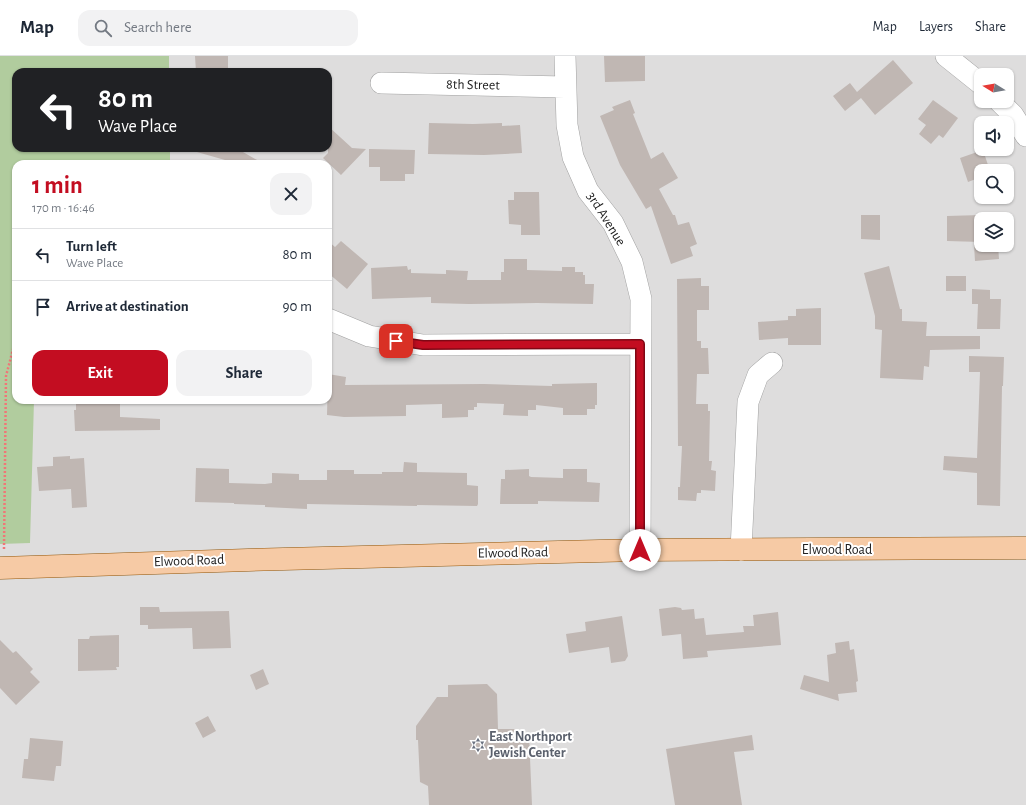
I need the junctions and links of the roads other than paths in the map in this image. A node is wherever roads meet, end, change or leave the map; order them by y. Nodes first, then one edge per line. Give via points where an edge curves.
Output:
1 (565, 56) edge
2 (946, 56) edge
3 (974, 78) edge
4 (381, 84) dead end
5 (565, 87) junction
6 (1006, 108) edge
7 (1026, 136) edge
8 (332, 320) edge
9 (640, 344) junction
10 (772, 363) dead end
11 (1026, 548) edge
12 (640, 550) junction
13 (741, 550) junction
14 (2, 567) edge

1 - 5 street, 3rd Avenue
2 - 3 street
4 - 5 street, 8th Street
5 - 9 street, 3rd Avenue via 566,125 573,157 588,191 613,223 632,262 641,299
6 - 7 street
8 - 9 street via 369,336 423,345
9 - 12 street, 3rd Avenue
10 - 13 street via 758,375 748,402
11 - 13 main road, Elwood Road
12 - 13 main road, Elwood Road
12 - 14 main road, Elwood Road

